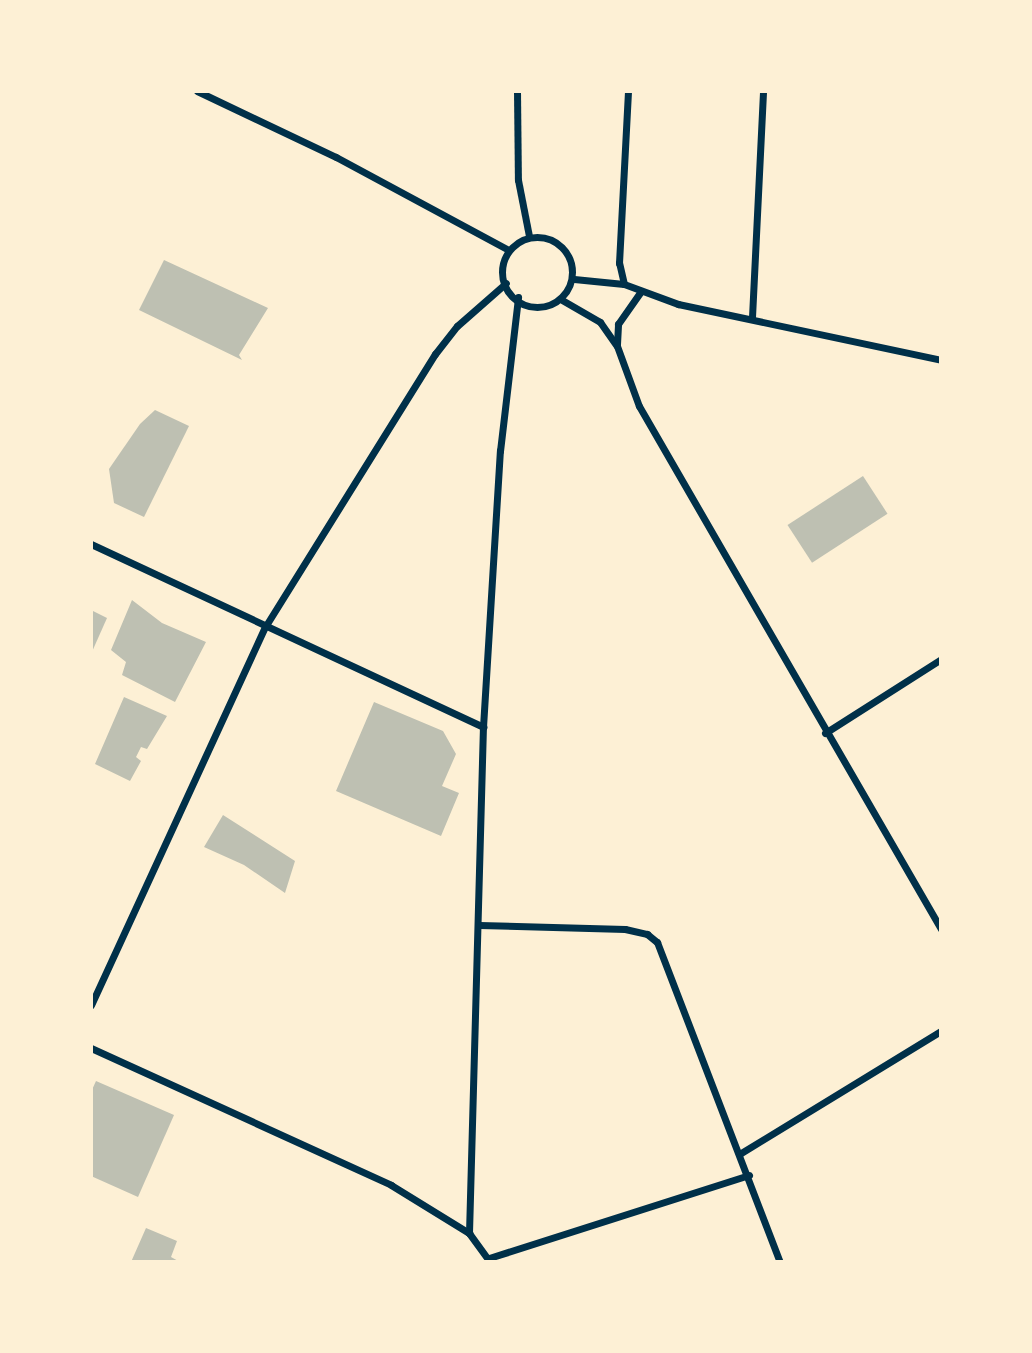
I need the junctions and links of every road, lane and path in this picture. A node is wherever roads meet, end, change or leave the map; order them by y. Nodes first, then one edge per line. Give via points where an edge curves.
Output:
1 (197, 91) edge
2 (517, 91) edge
3 (628, 91) edge
4 (763, 91) edge
5 (529, 236) junction
6 (507, 249) junction
7 (574, 279) junction
8 (506, 283) junction
9 (624, 284) junction
10 (640, 293) junction
11 (517, 298) junction
12 (562, 300) junction
13 (752, 317) junction
14 (617, 346) junction
15 (941, 360) edge
16 (91, 544) edge
17 (265, 627) junction
18 (941, 659) edge
19 (483, 727) junction
20 (825, 733) junction
21 (479, 925) junction
22 (941, 929) edge
23 (91, 1005) edge
24 (941, 1031) edge
25 (91, 1048) edge
26 (741, 1153) junction
27 (749, 1175) junction
28 (469, 1233) junction
29 (489, 1260) edge
30 (780, 1262) edge

1 - 6 street via 336,157
2 - 5 street via 518,180
3 - 9 street via 619,263
4 - 13 street
5 - 6 street
5 - 7 street via 552,242 569,257
6 - 8 street via 500,272
7 - 9 street
7 - 12 street
8 - 11 street
8 - 17 street via 457,326 435,354
9 - 10 street
10 - 13 street
10 - 14 street via 618,324
11 - 12 street via 537,309
11 - 19 street via 500,451
12 - 14 street via 600,322
13 - 15 street
14 - 20 street via 639,406
16 - 17 street
17 - 19 street
17 - 23 street
18 - 20 street
19 - 21 street
20 - 22 street
21 - 26 street via 625,929 653,938 662,950
21 - 28 street
24 - 26 street
25 - 28 street via 391,1185
26 - 27 street
27 - 29 street
27 - 30 street
28 - 29 street

